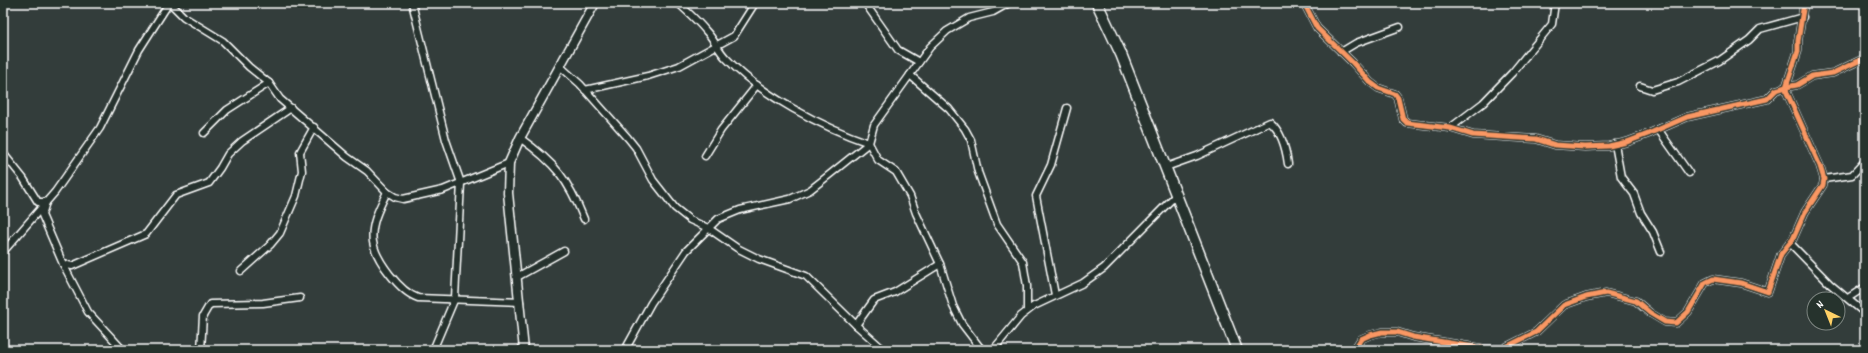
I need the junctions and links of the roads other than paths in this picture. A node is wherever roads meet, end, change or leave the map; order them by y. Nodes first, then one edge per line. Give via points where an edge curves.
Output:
1 (169, 3) edge
2 (412, 3) edge
3 (595, 3) edge
4 (678, 3) edge
5 (755, 3) edge
6 (865, 3) edge
7 (1009, 3) edge
8 (1097, 3) edge
9 (1304, 3) edge
10 (1555, 3) edge
11 (1804, 3) edge
12 (1802, 17) junction
13 (1400, 28) dead end
14 (716, 46) junction
15 (1341, 52) junction
16 (1865, 58) edge
17 (919, 62) junction
18 (561, 67) junction
19 (910, 75) junction
20 (269, 83) junction
21 (757, 85) junction
22 (1640, 86) dead end
23 (1786, 87) junction
24 (585, 90) junction
25 (290, 108) junction
26 (1067, 108) dead end
27 (314, 127) junction
28 (1450, 128) junction
29 (1658, 129) junction
30 (204, 133) dead end
31 (520, 138) junction
32 (869, 143) junction
33 (1615, 144) junction
34 (3, 153) edge
35 (705, 156) dead end
36 (1865, 161) edge
37 (509, 163) junction
38 (1288, 164) dead end
39 (1166, 167) junction
40 (1689, 173) dead end
41 (1824, 179) junction
42 (461, 183) junction
43 (387, 192) junction
44 (1177, 194) junction
45 (46, 202) junction
46 (584, 219) dead end
47 (708, 228) junction
48 (1790, 243) junction
49 (564, 251) dead end
50 (3, 252) edge
51 (1661, 252) dead end
52 (64, 264) junction
53 (940, 264) junction
54 (241, 271) dead end
55 (517, 277) junction
56 (1865, 287) edge
57 (1056, 295) junction
58 (300, 298) dead end
59 (454, 298) junction
60 (1848, 298) junction
61 (520, 302) junction
62 (1861, 310) dead end
63 (1027, 311) junction
64 (856, 325) junction
65 (999, 347) edge
66 (124, 350) edge
67 (201, 350) edge
68 (433, 350) edge
69 (524, 350) edge
70 (625, 350) edge
71 (884, 350) edge
72 (982, 350) edge
73 (993, 350) edge
74 (1237, 350) edge
75 (1354, 350) edge

1 - 20 street via 184,17 223,42
1 - 45 street via 139,50 100,128
2 - 42 street via 446,140
3 - 18 street
4 - 14 street via 707,32
5 - 14 street via 734,36
6 - 17 street via 898,50
7 - 17 street via 993,12 969,18 947,31 930,46
8 - 39 main road via 1121,54
9 - 15 street via 1317,28
10 - 28 street via 1552,24 1512,73 1483,103
11 - 12 street
12 - 22 street via 1760,29 1719,61 1678,82 1652,90
12 - 23 street via 1798,51
13 - 15 street via 1356,43
14 - 21 street via 738,70
14 - 24 street via 679,66 648,76
15 - 28 street via 1370,82 1395,94 1403,119 1407,123
16 - 23 street via 1833,72 1812,76 1797,85
17 - 19 street
18 - 24 street
18 - 31 street
19 - 32 street via 874,125
19 - 63 street via 949,109 971,140 978,172 997,224 1023,262 1027,286
20 - 25 street
20 - 30 street via 227,110
21 - 32 street via 822,125
21 - 35 street via 721,130
23 - 29 street via 1776,90 1766,99 1687,117
23 - 41 street
24 - 47 street via 636,148 653,180 675,208 690,220
25 - 27 street
25 - 52 street via 237,145 208,183 176,195 146,234 72,266
26 - 57 street via 1051,165 1036,196
27 - 43 street via 367,171
27 - 54 street via 300,152 301,178 280,233
28 - 33 street via 1473,135 1536,139 1555,145 1585,147
29 - 33 street via 1627,142
29 - 40 street
31 - 37 street
31 - 46 street via 543,154 564,178
32 - 47 street via 810,190 790,199 740,210 718,219
32 - 53 street via 878,160 896,172 910,196
33 - 51 street via 1621,177 1634,194
34 - 45 street via 38,202
36 - 41 street via 1852,175
37 - 42 street
37 - 55 street via 508,193
38 - 39 street via 1286,150 1276,127 1270,122 1197,156
39 - 44 main road
41 - 48 street
42 - 43 street via 403,199
42 - 59 street
43 - 59 street via 378,209 372,241 379,257 395,280 412,296
44 - 57 street via 1104,268 1083,283
44 - 74 main road
45 - 50 street
45 - 52 street via 42,215
47 - 64 street via 737,248 759,259 806,276
47 - 70 street via 686,251 651,303
48 - 60 street via 1830,284
48 - 75 street via 1779,259 1768,292 1741,283 1713,279 1705,283 1688,312 1676,323 1665,322 1636,301 1606,293 1564,305 1536,332 1502,349 1486,349 1413,337 1398,332 1382,332 1361,339
49 - 55 street
52 - 66 street via 88,312
53 - 64 street via 895,292 874,300
53 - 72 street via 953,306 962,324
55 - 61 street
56 - 60 street
57 - 63 street
58 - 67 street via 263,303 210,304 203,316
59 - 61 street
59 - 68 street
60 - 62 street
61 - 69 street
63 - 65 street
64 - 71 street
65 - 73 street

